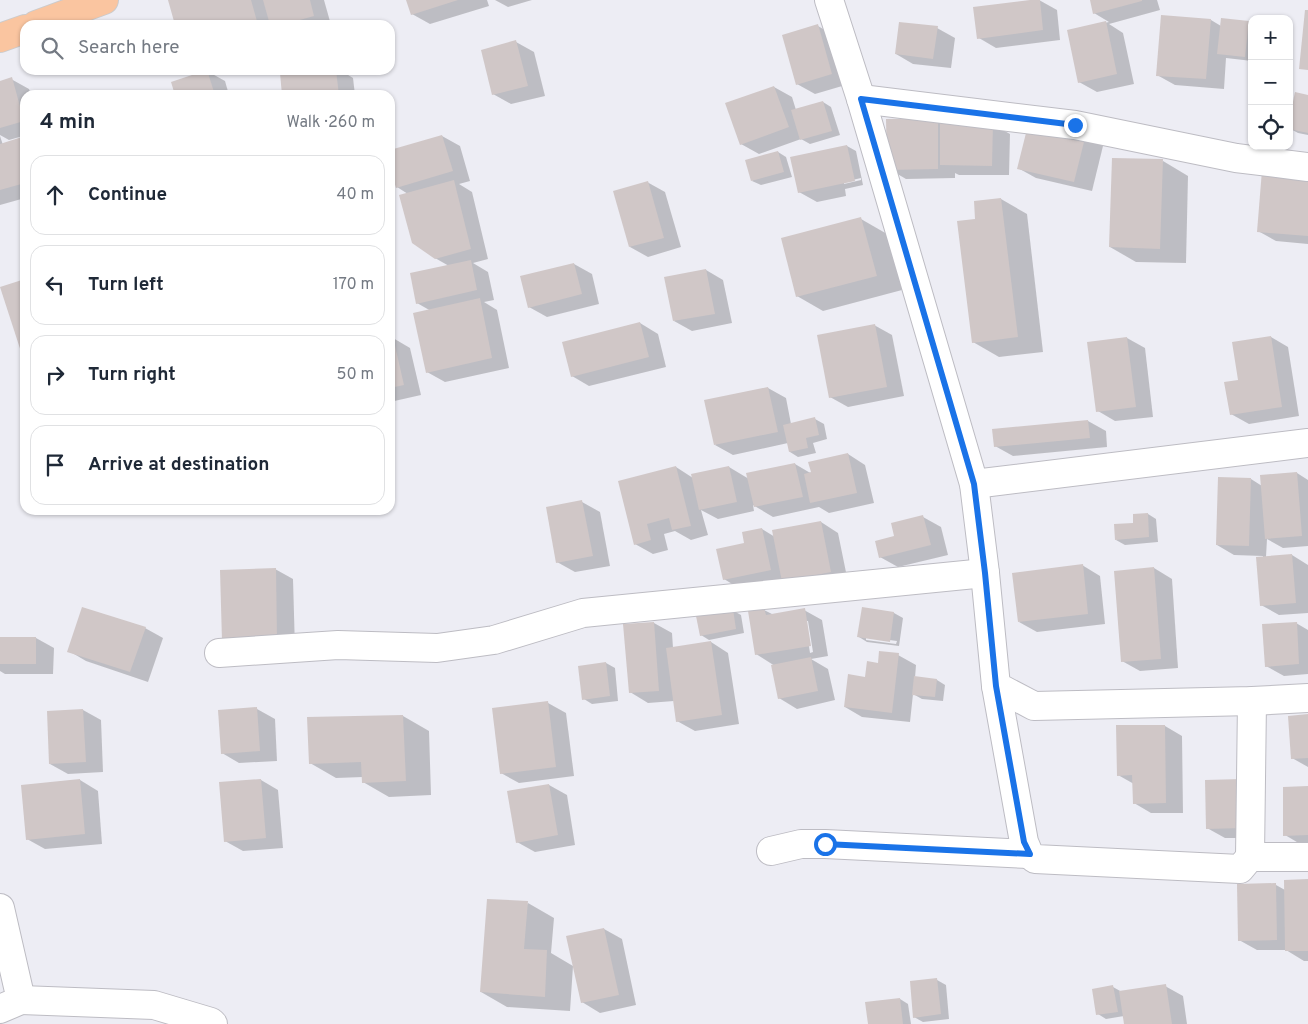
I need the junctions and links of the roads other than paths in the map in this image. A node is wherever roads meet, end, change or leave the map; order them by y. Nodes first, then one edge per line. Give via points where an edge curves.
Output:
1 (104, 0) edge
2 (829, 0) edge
3 (50, 20) edge
4 (20, 31) edge
5 (0, 38) edge
6 (861, 99) junction
7 (1308, 167) edge
8 (1308, 442) edge
9 (974, 484) junction
10 (985, 573) junction
11 (218, 653) dead end
12 (996, 686) junction
13 (1308, 698) edge
14 (1252, 701) junction
15 (771, 851) dead end
16 (1030, 854) junction
17 (1308, 857) edge
18 (1250, 858) junction
19 (0, 908) edge
20 (11, 1005) edge
21 (213, 1024) edge

1 - 3 main road
2 - 6 street
4 - 5 main road
6 - 7 street via 1075,125 1236,158
6 - 9 street
8 - 9 street
9 - 10 street
10 - 11 street via 583,613 494,640 437,648 338,644
10 - 12 street
12 - 14 street via 1034,706
12 - 16 street via 1024,842
13 - 14 street
14 - 18 street
15 - 16 street via 801,844 825,844
16 - 18 street via 1034,859 1240,869
17 - 18 street
19 - 20 street
20 - 21 street via 154,1005

